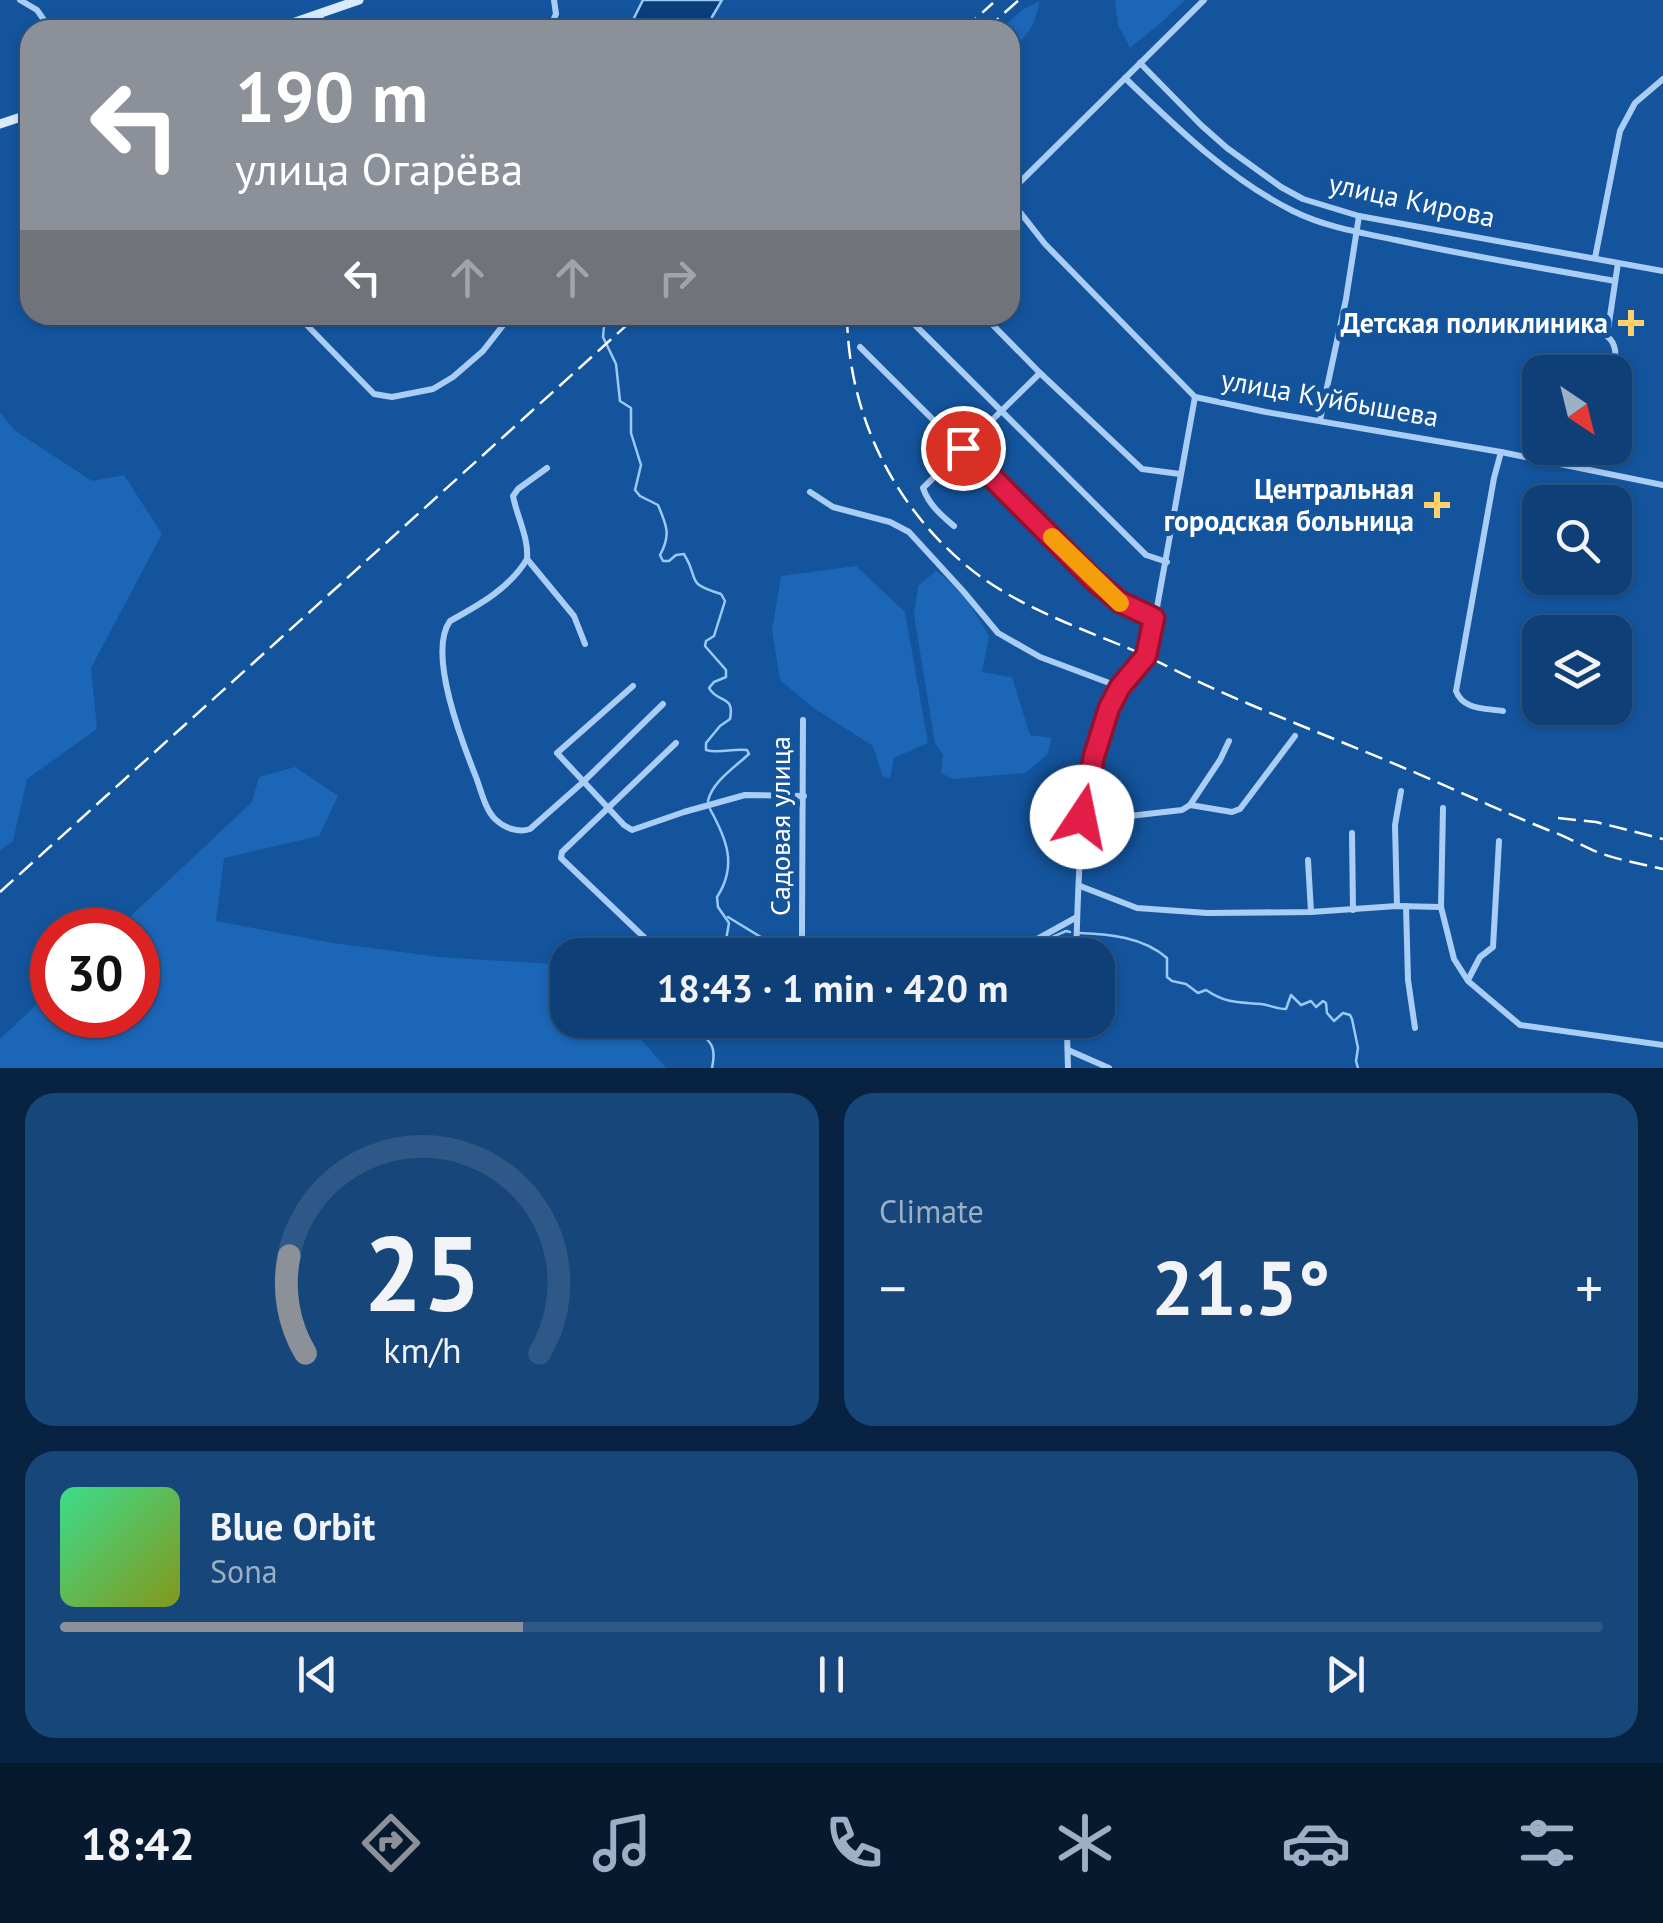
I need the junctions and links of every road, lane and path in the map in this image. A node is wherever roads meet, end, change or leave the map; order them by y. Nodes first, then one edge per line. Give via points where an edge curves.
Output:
1 (20, 0) edge
2 (359, 0) edge
3 (1204, 0) edge
4 (320, 14) junction
5 (44, 20) edge
6 (302, 20) edge
7 (321, 20) edge
8 (1140, 64) junction
9 (1125, 78) junction
10 (1663, 79) edge
11 (1020, 182) edge
12 (1020, 212) edge
13 (1359, 216) junction
14 (1358, 232) junction
15 (1596, 258) junction
16 (1618, 263) junction
17 (1663, 272) edge
18 (1615, 282) junction
19 (308, 325) edge
20 (503, 325) edge
21 (915, 325) edge
22 (993, 325) edge
23 (860, 347) dead end
24 (1615, 355) edge
25 (1040, 373) junction
26 (1195, 397) junction
27 (1003, 410) junction
28 (1320, 420) junction
29 (963, 448) junction
30 (1501, 452) junction
31 (547, 468) dead end
32 (1180, 474) junction
33 (1663, 486) edge
34 (810, 492) dead end
35 (954, 526) dead end
36 (527, 559) junction
37 (1167, 562) junction
38 (1154, 618) junction
39 (584, 644) dead end
40 (633, 686) dead end
41 (1120, 687) junction
42 (663, 704) dead end
43 (1503, 711) dead end
44 (803, 720) dead end
45 (1295, 736) dead end
46 (1230, 741) dead end
47 (676, 743) dead end
48 (582, 782) junction
49 (1401, 791) dead end
50 (804, 796) junction
51 (1190, 806) junction
52 (607, 808) junction
53 (1443, 808) dead end
54 (1082, 817) junction
55 (1352, 833) dead end
56 (1499, 841) dead end
57 (1308, 860) dead end
58 (1080, 886) junction
59 (1401, 906) junction
60 (1441, 908) junction
61 (1353, 910) junction
62 (1311, 912) junction
63 (1078, 916) junction
64 (644, 938) edge
65 (1077, 938) edge
66 (1468, 982) junction
67 (1415, 1028) dead end
68 (1067, 1038) edge
69 (1663, 1045) edge
70 (1068, 1050) junction
71 (1068, 1068) edge
72 (1109, 1068) edge

1 - 5 street
2 - 4 main road
3 - 8 street
4 - 6 main road
4 - 7 street
8 - 9 street
8 - 13 street, улица Кирова via 1200,125 1281,187
9 - 11 street, улица Куйбышева
9 - 14 street, улица Кирова via 1240,178 1290,210
10 - 15 street via 1635,103 1620,131
12 - 26 street, улица Куйбышева
13 - 14 street
13 - 15 street, улица Кирова
14 - 18 street, улица Кирова
14 - 28 street
15 - 16 street, улица Кирова
16 - 17 street, улица Кирова
16 - 18 street
18 - 24 street via 1606,336
19 - 20 street via 374,394 392,397 454,377
21 - 27 street
22 - 25 street
23 - 29 street
25 - 27 street
25 - 32 street via 1142,468
26 - 28 street, улица Куйбышева
26 - 32 street
27 - 29 street
27 - 37 street via 1146,555
28 - 30 street, улица Куйбышева
29 - 35 street via 924,488
29 - 38 street via 1094,580
30 - 33 street, улица Куйбышева
30 - 43 street via 1456,690 1467,706
31 - 36 street via 513,496
32 - 37 street
34 - 41 street via 833,507 908,532 998,633
36 - 39 street via 574,616
36 - 48 street via 483,603 446,626 447,694 494,819 510,829 530,829
37 - 38 street
38 - 41 street via 1146,656
40 - 48 street via 557,752
41 - 54 street via 1094,756
42 - 48 street
44 - 50 street, Садовая улица
45 - 51 street via 1240,808
46 - 51 street
47 - 52 street
48 - 52 street
49 - 59 street via 1395,825
50 - 52 street via 746,795 632,830
50 - 63 street, Садовая улица via 802,940 810,954 981,954 1030,943
51 - 54 street
52 - 64 street via 561,858
53 - 60 street
54 - 58 street
55 - 61 street
56 - 66 street via 1493,947
57 - 62 street
58 - 62 street via 1137,908
58 - 63 street
59 - 60 street
59 - 61 street
59 - 67 street
60 - 66 street via 1454,959
61 - 62 street
63 - 65 street
66 - 69 street via 1520,1025
68 - 70 street
70 - 71 street
70 - 72 street

